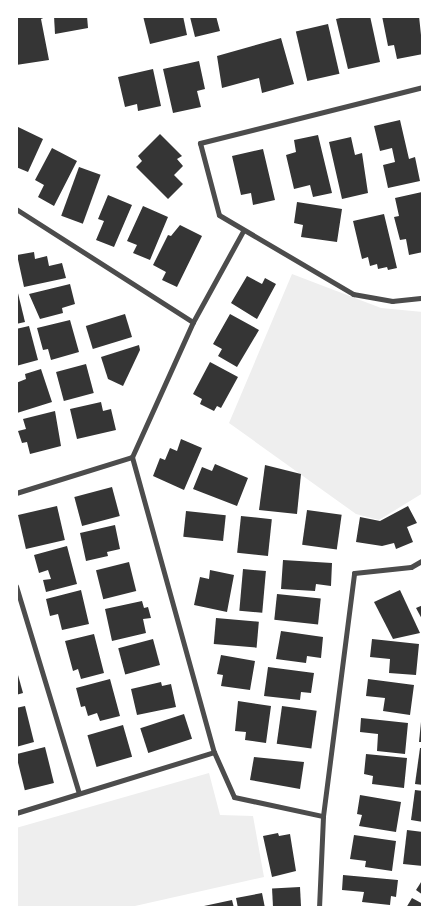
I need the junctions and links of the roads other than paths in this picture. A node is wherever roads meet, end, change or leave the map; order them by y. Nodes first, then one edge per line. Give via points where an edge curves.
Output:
1 (423, 87) edge
2 (16, 209) edge
3 (243, 231) junction
4 (423, 298) edge
5 (193, 322) junction
6 (132, 457) junction
7 (16, 493) edge
8 (423, 560) edge
9 (16, 586) edge
10 (214, 752) junction
11 (79, 793) junction
12 (16, 813) edge
13 (323, 816) junction
14 (319, 908) edge

1 - 3 street via 200,143 219,215
2 - 5 street
3 - 4 street via 353,294 392,301
3 - 5 street
5 - 6 street
6 - 7 street
6 - 10 street
8 - 13 street via 411,567 354,573
9 - 11 street
10 - 11 street
10 - 13 street via 234,797
11 - 12 street
13 - 14 street

